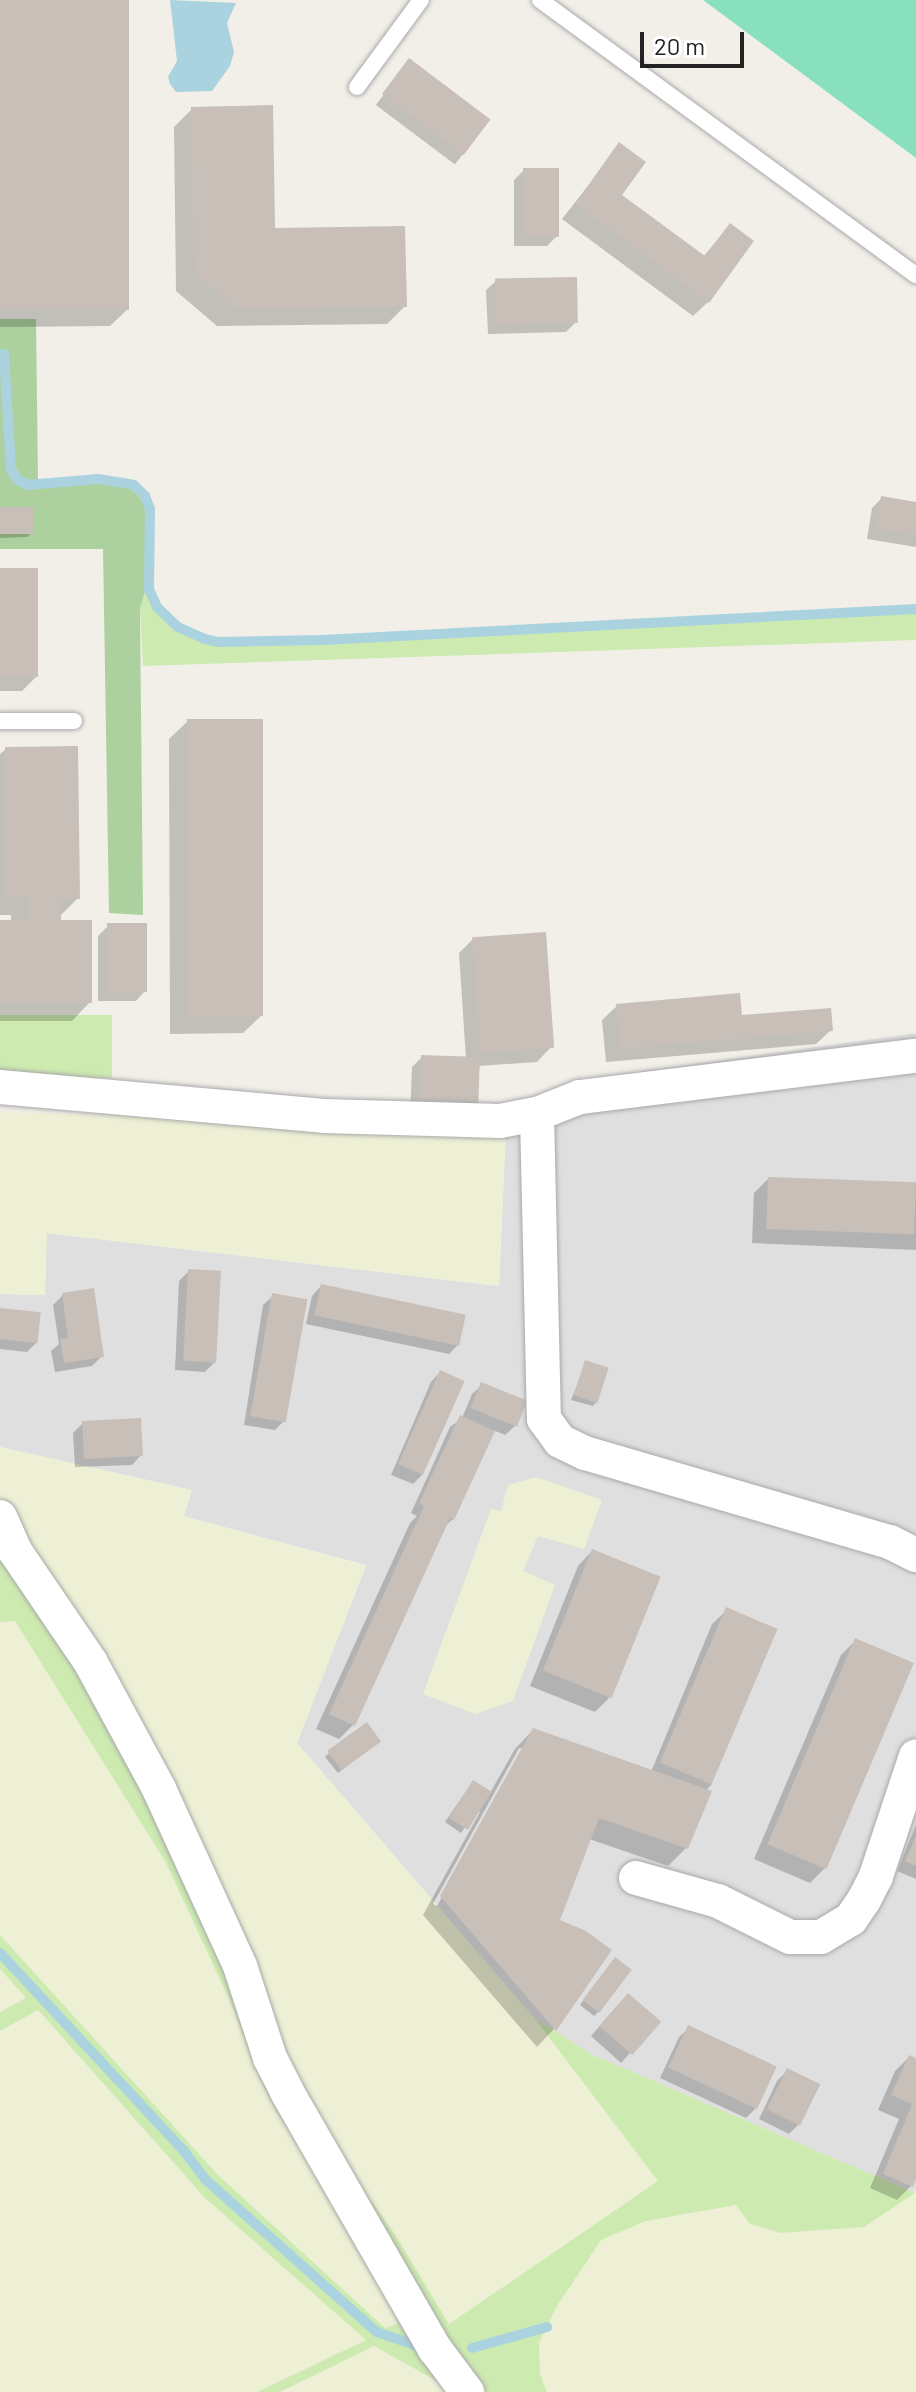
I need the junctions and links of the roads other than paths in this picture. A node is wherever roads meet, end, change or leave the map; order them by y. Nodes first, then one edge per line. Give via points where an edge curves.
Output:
1 (421, 0) edge
2 (540, 0) edge
3 (357, 87) dead end
4 (916, 275) edge
5 (0, 721) edge
6 (74, 721) dead end
7 (916, 1056) edge
8 (0, 1087) edge
9 (537, 1114) junction
10 (0, 1517) edge
11 (916, 1555) edge
12 (916, 1756) edge
13 (636, 1878) dead end
14 (467, 2392) edge

1 - 3 lane
2 - 4 lane
5 - 6 lane
7 - 9 street via 580,1097
8 - 9 street via 339,1117 446,1122
9 - 11 street via 544,1419 560,1441 585,1453 890,1542
10 - 14 street via 15,1551 91,1663 159,1789 240,1966 270,2058 287,2092 435,2349
12 - 13 street via 864,1900 851,1919 821,1937 790,1937 718,1901

